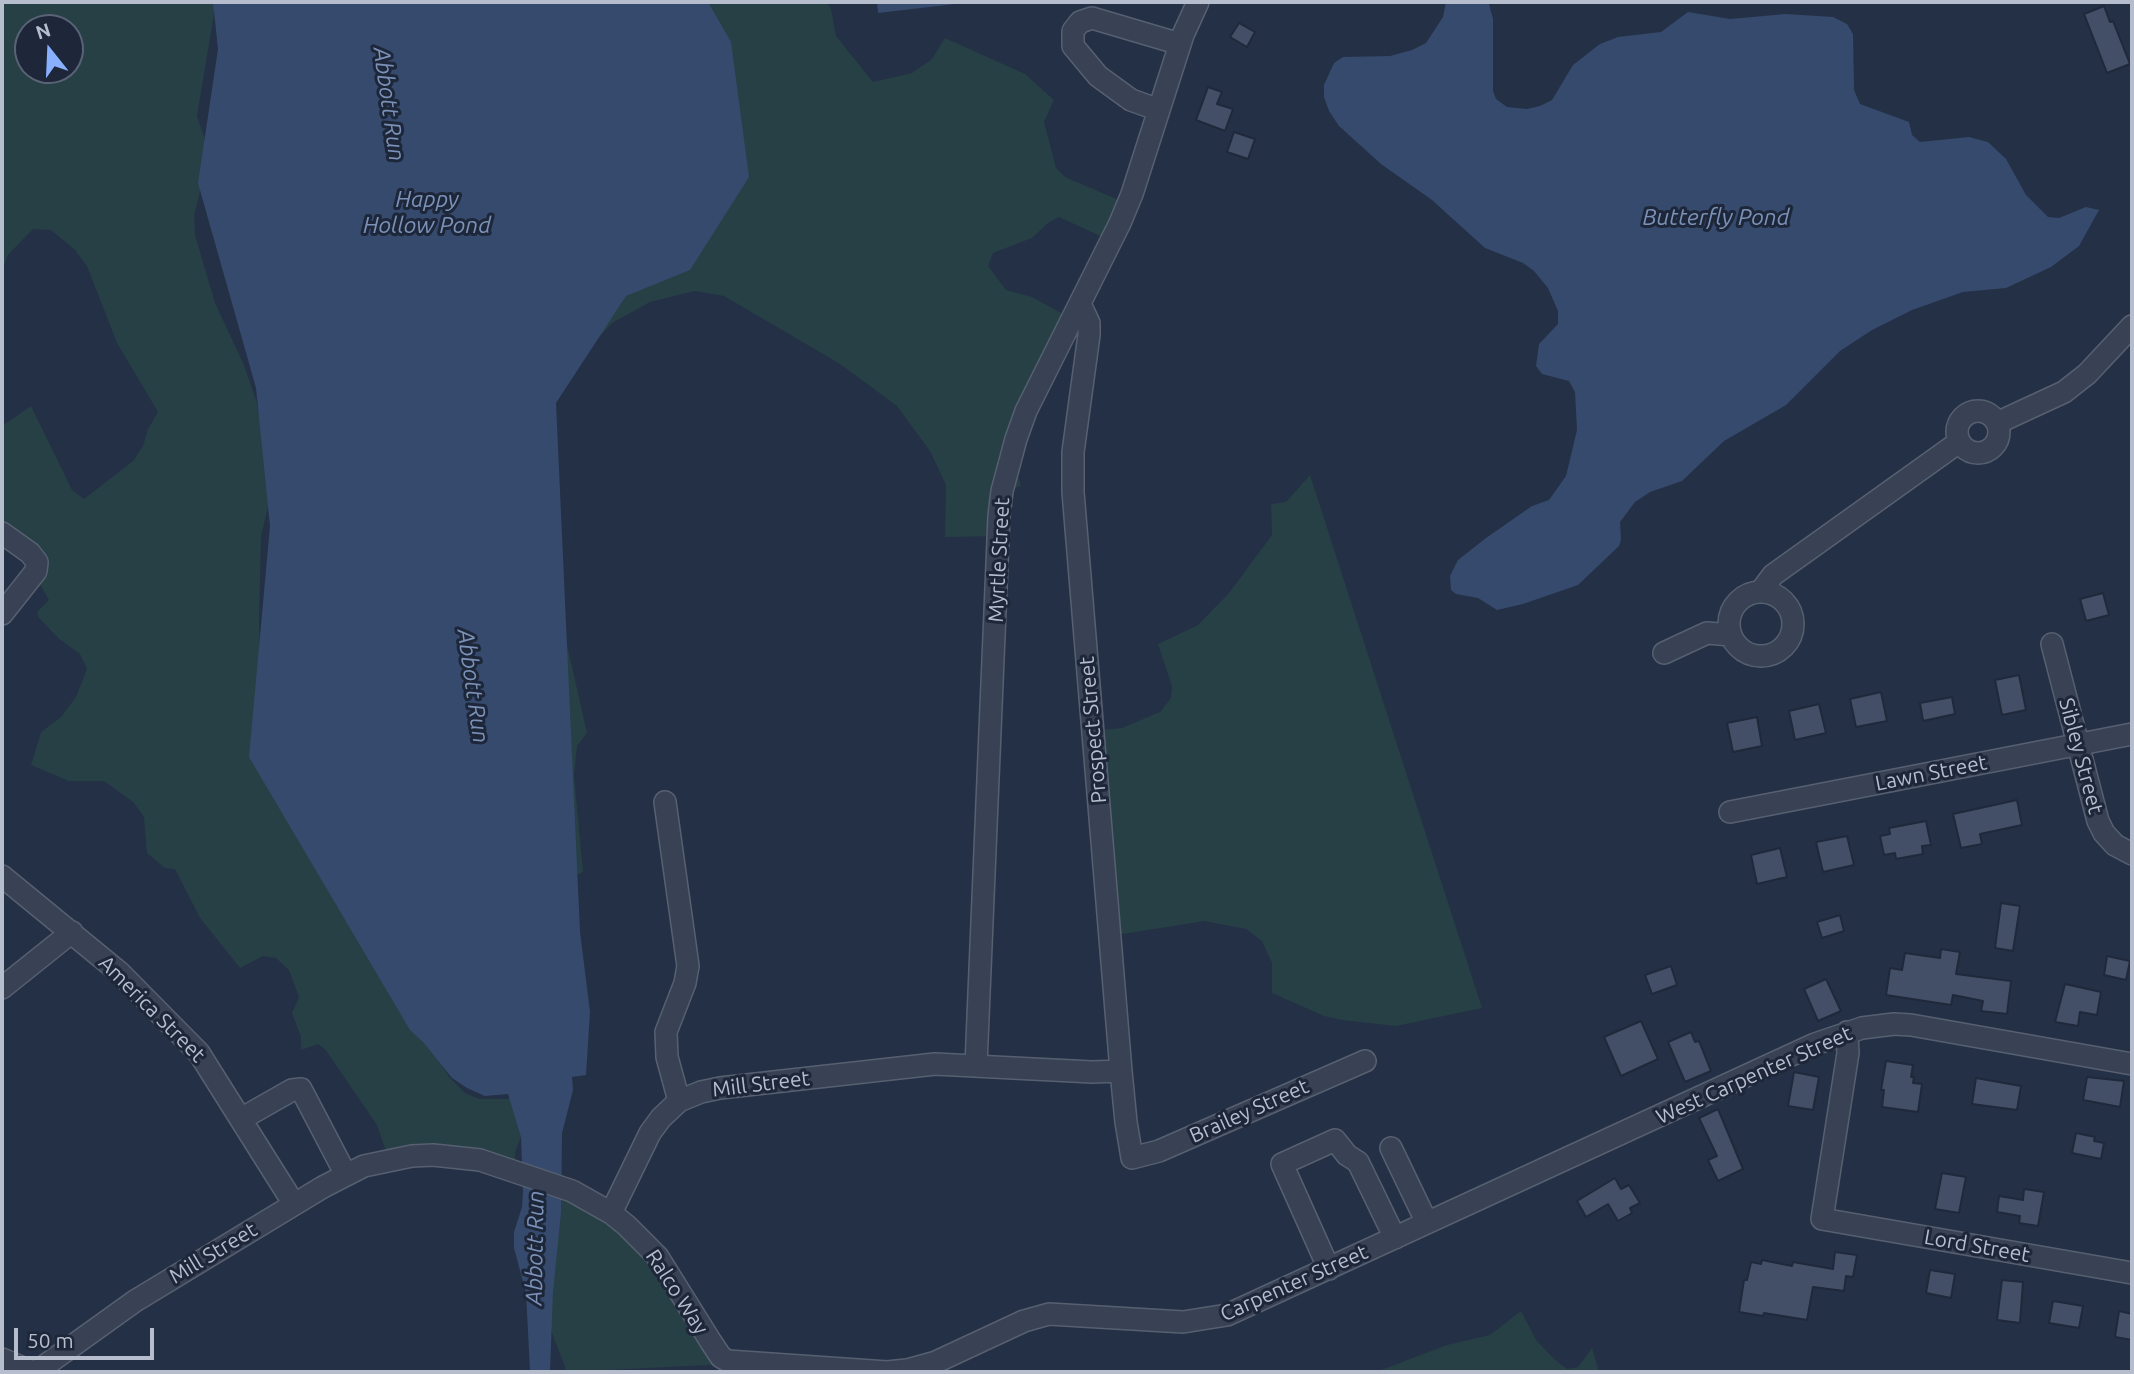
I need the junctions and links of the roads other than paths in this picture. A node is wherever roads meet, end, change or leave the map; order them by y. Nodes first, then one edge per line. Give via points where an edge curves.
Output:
1 (1198, 2) edge
2 (1180, 44) junction
3 (1159, 110) junction
4 (1080, 304) junction
5 (2132, 326) edge
6 (1997, 423) junction
7 (1959, 442) junction
8 (2, 533) edge
9 (1761, 591) junction
10 (2, 614) edge
11 (1731, 635) junction
12 (2052, 644) dead end
13 (1664, 653) dead end
14 (2132, 734) edge
15 (2078, 745) junction
16 (665, 802) dead end
17 (1730, 812) dead end
18 (2132, 854) edge
19 (2, 876) edge
20 (72, 932) junction
21 (2, 988) edge
22 (1847, 1032) junction
23 (1365, 1061) dead end
24 (2132, 1064) edge
25 (976, 1065) junction
26 (1121, 1071) junction
27 (679, 1101) junction
28 (241, 1118) junction
29 (1391, 1148) dead end
30 (1132, 1158) joint
31 (346, 1175) junction
32 (1513, 1184) joint
33 (294, 1204) junction
34 (611, 1213) junction
35 (1427, 1223) junction
36 (1395, 1238) junction
37 (1329, 1269) junction
38 (2132, 1273) edge
39 (2, 1359) edge
40 (737, 1368) edge
41 (34, 1372) edge

1 - 2 street, Myrtle Street
2 - 3 street, Myrtle Street
2 - 3 street via 1092,18 1073,31 1073,46 1098,76 1131,100
3 - 4 street, Myrtle Street via 1128,204
4 - 25 street, Myrtle Street via 1027,411 1002,491
4 - 26 street, Prospect Street via 1089,335 1073,452 1073,492
5 - 6 street via 2064,392
6 - 7 street via 1995,444 1984,452 1970,452
6 - 7 street via 1987,414 1968,414 1959,423
7 - 9 street via 1773,575
8 - 10 street via 37,562 36,571
9 - 11 street via 1740,599 1733,608
9 - 11 street via 1782,598 1789,607 1794,626 1786,645 1768,656 1758,656 1739,648
11 - 13 street via 1707,633
12 - 15 street, Sibley Street
14 - 15 street, Lawn Street
15 - 17 street, Lawn Street
15 - 18 street, Sibley Street via 2098,821 2115,845
16 - 27 street via 688,966 666,1032 667,1057
19 - 20 street, America Street
20 - 21 street
20 - 28 street, America Street via 199,1053
22 - 24 street, West Carpenter Street via 1911,1025
22 - 32 street, West Carpenter Street
22 - 38 street, Lord Street via 1848,1053 1822,1219
23 - 30 street, Brailey Street via 1159,1151
25 - 26 street, Mill Street
25 - 27 street, Mill Street via 919,1065 719,1087
26 - 30 street, Prospect Street
27 - 34 street, Mill Street via 650,1133
28 - 31 street via 301,1089
28 - 33 street, America Street
29 - 35 street
31 - 33 street, Mill Street
31 - 34 street, Mill Street via 364,1166 412,1156 458,1157 498,1165 572,1191
32 - 35 street, Carpenter Street
33 - 41 street, Mill Street via 135,1301
34 - 40 street, Ralco Way via 657,1257 721,1357
35 - 36 street, Carpenter Street
36 - 37 street, Carpenter Street
36 - 37 street via 1358,1162 1335,1140 1282,1164
37 - 40 street, Carpenter Street via 1240,1311 1199,1321 1063,1313 1036,1316 936,1362 907,1370
39 - 41 street

